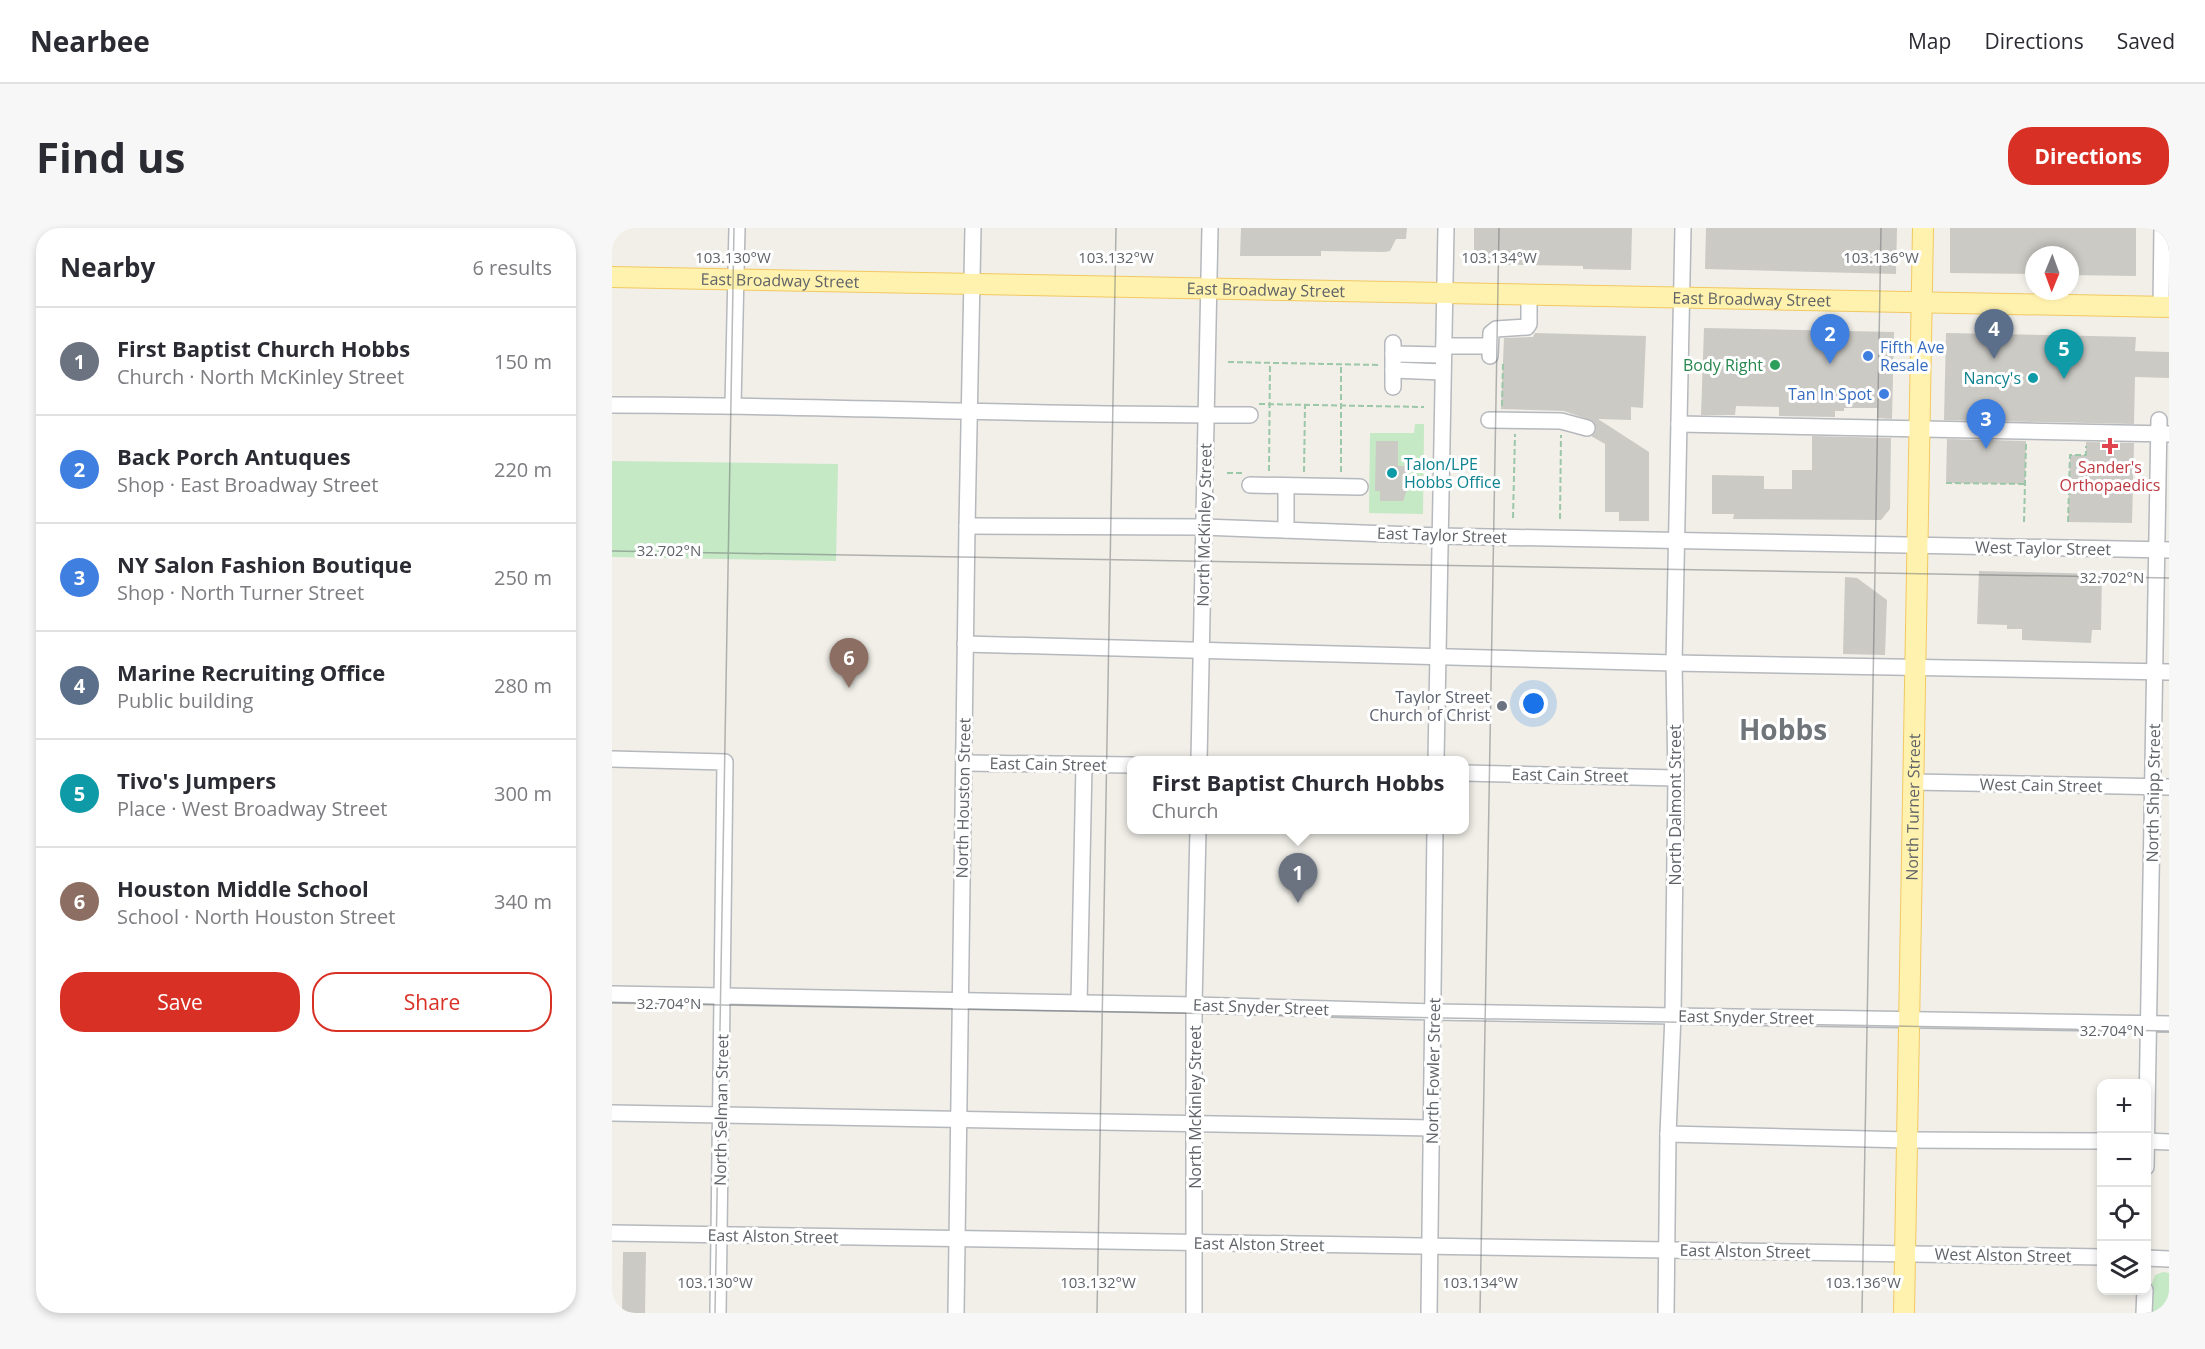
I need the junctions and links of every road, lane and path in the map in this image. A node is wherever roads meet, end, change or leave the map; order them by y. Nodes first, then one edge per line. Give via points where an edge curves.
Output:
1 (737, 228) edge
2 (973, 228) edge
3 (1210, 228) edge
4 (1446, 228) edge
5 (1683, 228) edge
6 (1923, 228) edge
7 (2162, 228) edge
8 (612, 277) edge
9 (736, 280) junction
10 (972, 284) junction
11 (1209, 289) junction
12 (1445, 293) junction
13 (1529, 295) junction
14 (1682, 298) junction
15 (1921, 303) junction
16 (2165, 307) edge
17 (1444, 350) junction
18 (1494, 353) junction
19 (1391, 358) junction
20 (1228, 362) dead end
21 (1270, 363) junction
22 (1341, 364) junction
23 (1443, 372) junction
24 (1393, 387) dead end
25 (612, 405) edge
26 (733, 405) junction
27 (1269, 405) junction
28 (1305, 405) junction
29 (1341, 406) junction
30 (1424, 407) dead end
31 (1251, 410) joint
32 (970, 411) junction
33 (1206, 416) junction
34 (1489, 420) dead end
35 (1515, 420) junction
36 (1561, 421) junction
37 (1679, 424) junction
38 (1587, 428) dead end
39 (1919, 429) junction
40 (2162, 429) edge
41 (2026, 444) dead end
42 (2086, 446) dead end
43 (1269, 474) dead end
44 (1304, 474) dead end
45 (1341, 475) dead end
46 (1946, 483) dead end
47 (2025, 484) junction
48 (1250, 485) dead end
49 (1286, 486) junction
50 (1360, 487) dead end
51 (1513, 518) dead end
52 (1560, 519) dead end
53 (2024, 522) dead end
54 (2068, 522) dead end
55 (967, 526) junction
56 (1203, 527) junction
57 (1286, 530) junction
58 (1440, 536) junction
59 (1677, 541) junction
60 (1917, 545) junction
61 (2163, 550) edge
62 (965, 644) junction
63 (1201, 651) junction
64 (1437, 657) junction
65 (1674, 663) junction
66 (1915, 667) junction
67 (2162, 672) edge
68 (1199, 756) edge
69 (1436, 756) edge
70 (612, 759) edge
71 (964, 764) junction
72 (1084, 765) junction
73 (1127, 765) edge
74 (1469, 773) edge
75 (1676, 778) junction
76 (1913, 782) junction
77 (2153, 787) junction
78 (2169, 787) edge
79 (1198, 834) edge
80 (1436, 834) edge
81 (612, 994) edge
82 (722, 996) junction
83 (960, 1002) junction
84 (1079, 1003) junction
85 (1194, 1005) junction
86 (1434, 1011) junction
87 (1673, 1016) junction
88 (1909, 1019) junction
89 (2149, 1023) junction
90 (2169, 1024) edge
91 (612, 1113) edge
92 (721, 1115) junction
93 (958, 1119) junction
94 (1196, 1125) junction
95 (1432, 1128) junction
96 (2147, 1133) edge
97 (1668, 1134) junction
98 (1907, 1140) junction
99 (2097, 1141) edge
100 (2151, 1141) edge
101 (2169, 1142) edge
102 (612, 1233) edge
103 (719, 1235) junction
104 (957, 1240) junction
105 (1195, 1242) junction
106 (1431, 1247) junction
107 (1667, 1250) junction
108 (1905, 1254) junction
109 (2097, 1257) edge
110 (2151, 1258) edge
111 (2169, 1259) edge
112 (2145, 1295) edge
113 (718, 1313) edge
114 (956, 1313) edge
115 (1194, 1313) edge
116 (1430, 1313) edge
117 (1666, 1313) edge
118 (1904, 1313) edge
119 (2144, 1313) edge

1 - 9 street
2 - 10 street, North Houston Street
3 - 11 street, North McKinley Street
4 - 12 street
5 - 14 street, North Dalmont Street
6 - 15 main road, North Turner Street
7 - 16 street
8 - 9 main road, East Broadway Street
9 - 10 main road, East Broadway Street
9 - 26 street
10 - 11 main road, East Broadway Street
10 - 32 street, North Houston Street
11 - 12 main road, East Broadway Street
11 - 33 street, North McKinley Street
12 - 13 main road, East Broadway Street
12 - 17 street
13 - 14 main road, East Broadway Street
13 - 18 street via 1529,324 1491,333
14 - 15 main road, East Broadway Street
14 - 37 street, North Dalmont Street
15 - 16 main road, East Broadway Street
15 - 39 main road, North Turner Street
17 - 18 street
17 - 19 street
17 - 23 street
18 - 35 path via 1501,409 1515,410
19 - 22 path
19 - 23 street
19 - 24 street
20 - 21 path
21 - 22 path
21 - 27 path
22 - 29 path
23 - 58 street
25 - 26 street
26 - 32 street
27 - 28 path
27 - 31 path
27 - 43 path
28 - 29 path
28 - 44 path
29 - 30 path
29 - 45 path
31 - 33 street
32 - 33 street
32 - 55 street, North Houston Street
33 - 56 street, North McKinley Street
34 - 35 street
35 - 36 street
35 - 51 path
36 - 38 street
36 - 52 path
37 - 39 street
37 - 59 street, North Dalmont Street
39 - 40 street
39 - 60 main road, North Turner Street
40 - 61 street, North Shipp Street
41 - 47 path
42 - 54 path via 2086,455 2070,455
46 - 47 path
47 - 53 path
48 - 49 street
49 - 50 street
49 - 57 street
55 - 56 street, East Taylor Street
55 - 62 street, North Houston Street
56 - 57 street, East Taylor Street
56 - 63 street, North McKinley Street
57 - 58 street, East Taylor Street
58 - 59 street, East Taylor Street
58 - 64 street
59 - 60 street, East Taylor Street
59 - 65 street, North Dalmont Street
60 - 61 street, West Taylor Street
60 - 66 main road, North Turner Street
61 - 67 street, North Shipp Street
62 - 63 street
62 - 71 street, North Houston Street
63 - 64 street
63 - 68 street, North McKinley Street
64 - 65 street
64 - 69 street
65 - 66 street
65 - 75 street, North Dalmont Street
66 - 67 street
66 - 76 main road, North Turner Street
67 - 77 street, North Shipp Street
70 - 82 street, North Selman Street via 725,762
71 - 72 street, East Cain Street
71 - 83 street, North Houston Street
72 - 73 street, East Cain Street
72 - 84 street
74 - 75 street, East Cain Street
75 - 87 street, North Dalmont Street
76 - 77 street, West Cain Street
76 - 88 main road, North Turner Street
77 - 78 street, West Cain Street
77 - 89 street, North Shipp Street
79 - 85 street, North McKinley Street
80 - 86 street, North Fowler Street
81 - 82 street, East Snyder Street
82 - 83 street, East Snyder Street
82 - 92 street, North Selman Street
83 - 84 street, East Snyder Street
83 - 93 street, North Houston Street
84 - 85 street, East Snyder Street
85 - 86 street, East Snyder Street
85 - 94 street, North McKinley Street
86 - 87 street, East Snyder Street
86 - 95 street, North Fowler Street
87 - 88 street, East Snyder Street
87 - 97 street, North Dalmont Street
88 - 89 street, East Snyder Street
88 - 98 main road, North Turner Street
89 - 90 street, East Snyder Street
89 - 96 street, North Shipp Street
91 - 92 street
92 - 93 street
92 - 103 street, North Selman Street
93 - 94 street
93 - 104 street, North Houston Street
94 - 95 street
94 - 105 street, North McKinley Street
95 - 106 street, North Fowler Street
97 - 98 street
97 - 107 street, North Dalmont Street
98 - 99 street
98 - 108 main road, North Turner Street
100 - 101 street
102 - 103 street, East Alston Street
103 - 104 street, East Alston Street
103 - 113 street, North Selman Street
104 - 105 street, East Alston Street
104 - 114 street, North Houston Street
105 - 106 street, East Alston Street
105 - 115 street, North McKinley Street
106 - 107 street, East Alston Street
106 - 116 street, North Fowler Street
107 - 108 street, East Alston Street
107 - 117 street, North Dalmont Street
108 - 109 street, West Alston Street
108 - 118 main road, North Turner Street
110 - 111 street
112 - 119 street

